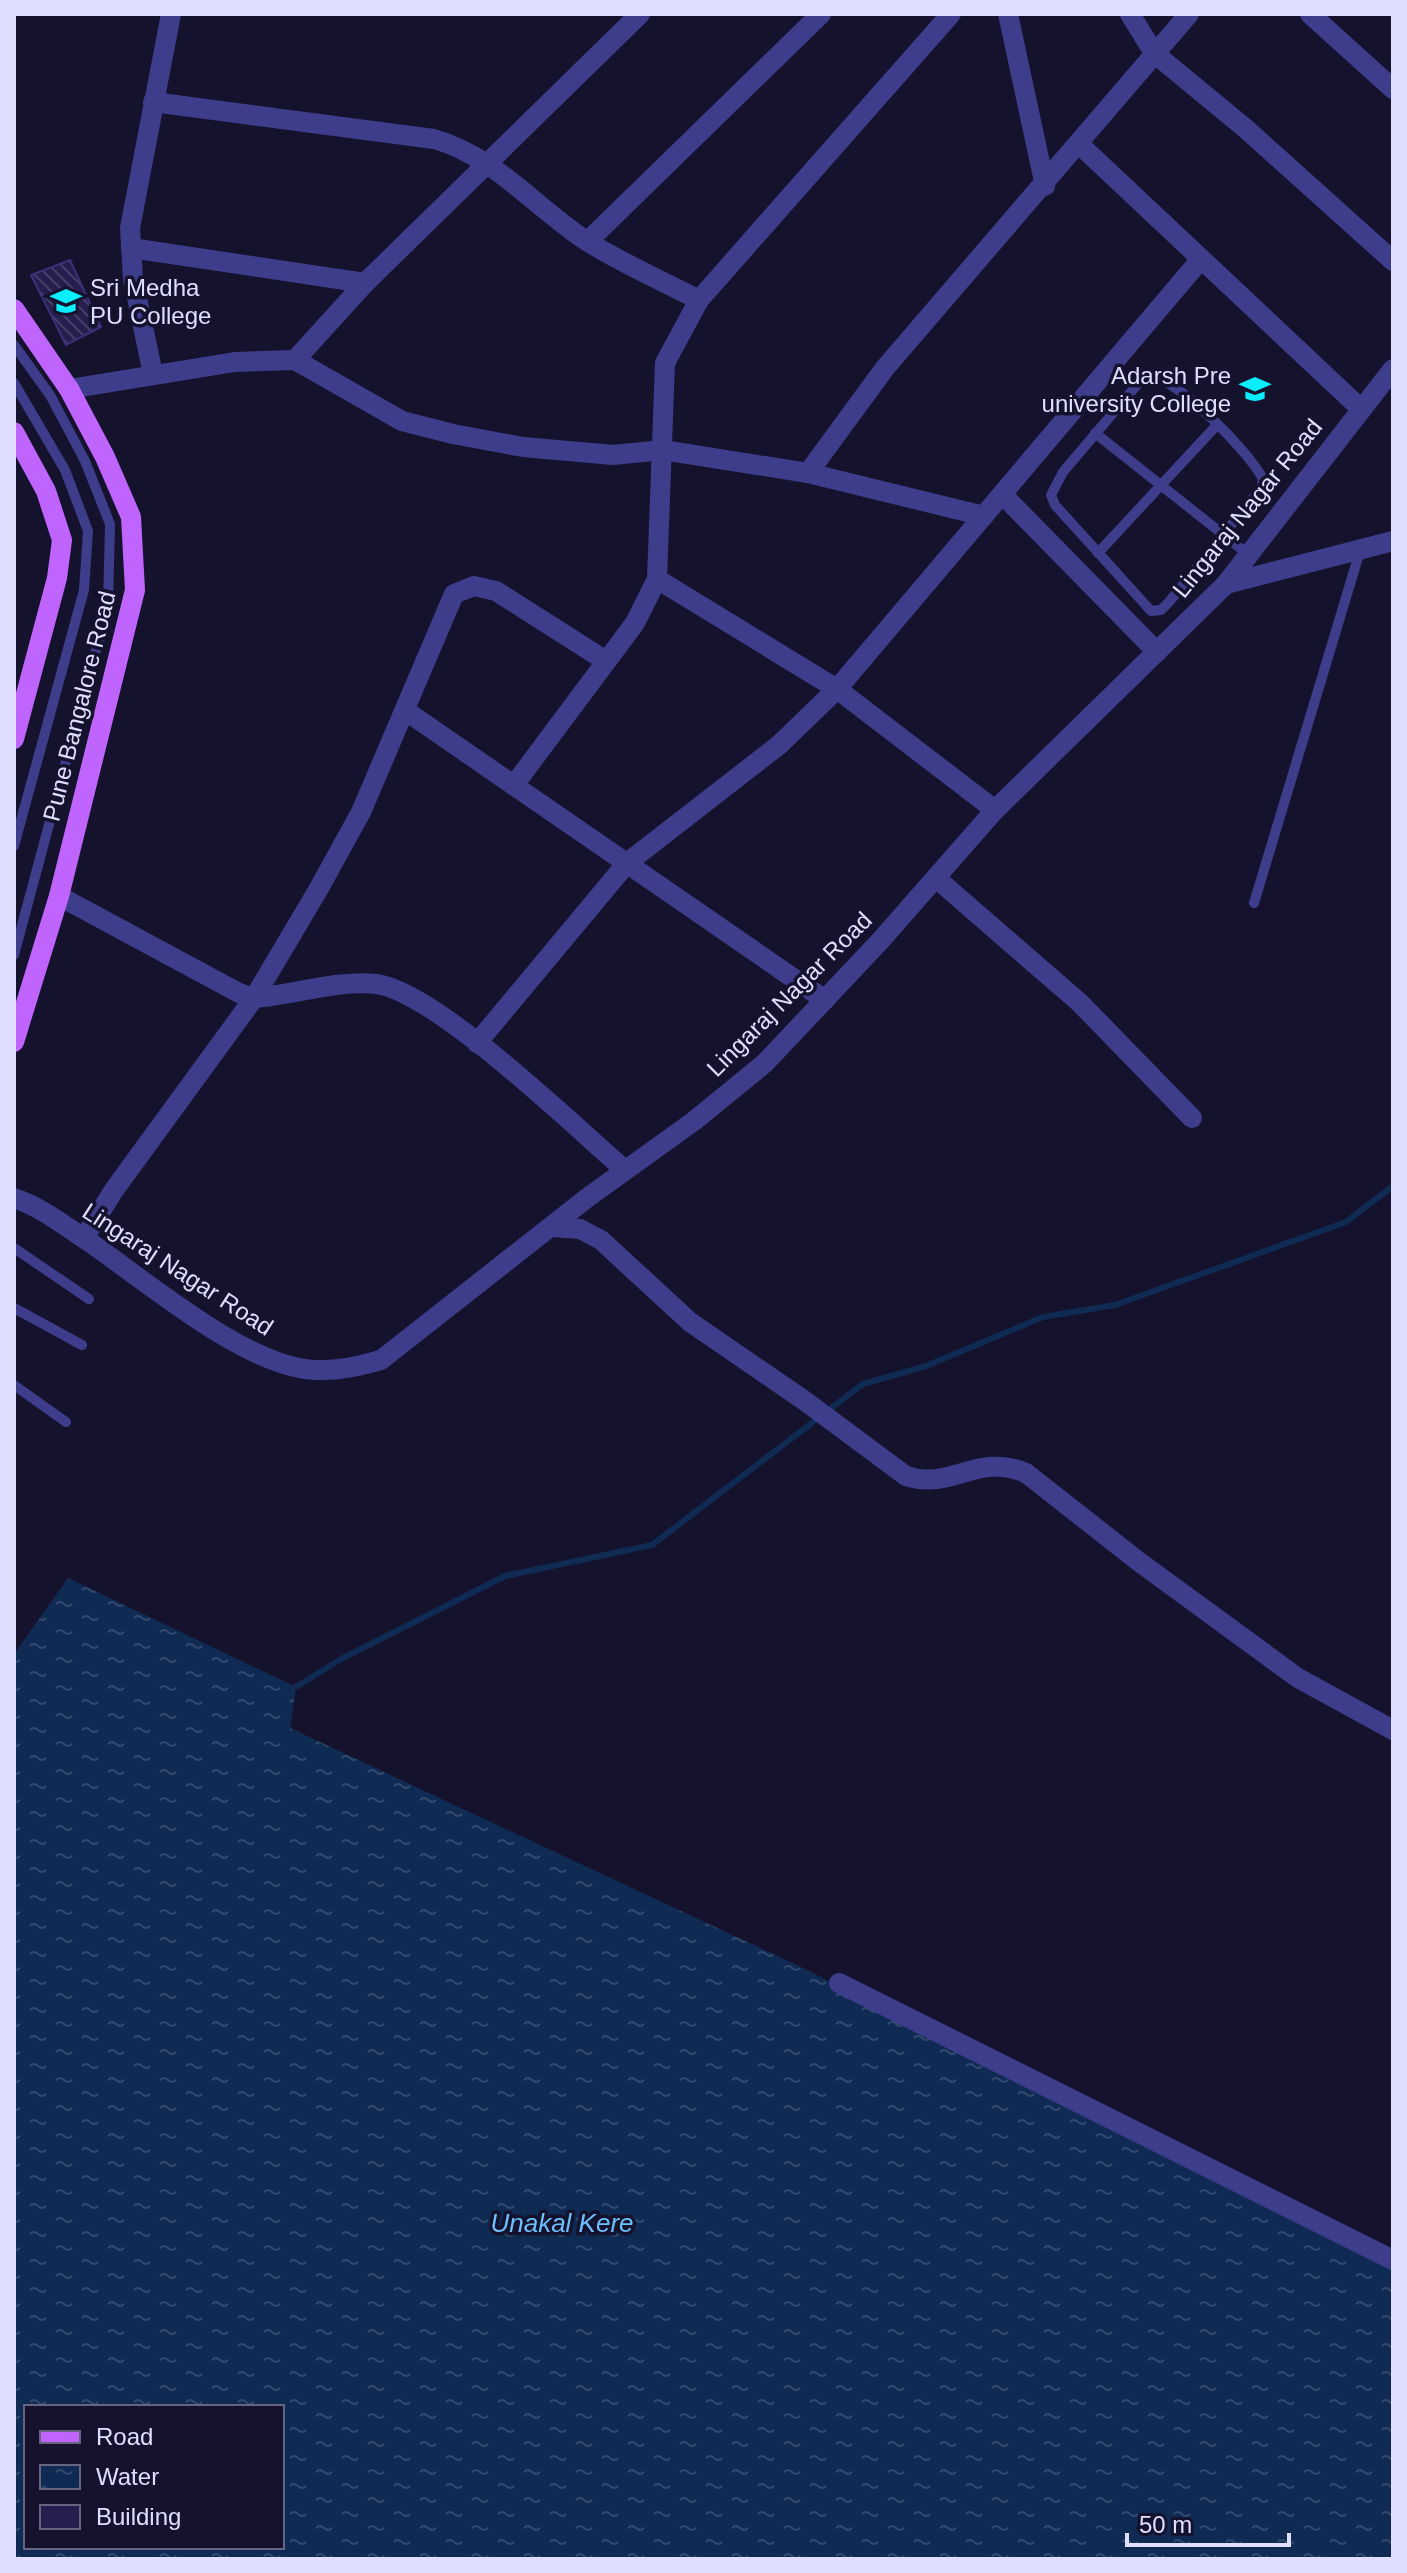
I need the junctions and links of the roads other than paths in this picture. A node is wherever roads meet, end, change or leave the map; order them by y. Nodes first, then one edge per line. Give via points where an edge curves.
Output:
1 (171, 14) edge
2 (640, 14) edge
3 (821, 14) edge
4 (951, 14) edge
5 (1008, 14) edge
6 (1130, 14) edge
7 (1189, 14) edge
8 (1310, 14) edge
9 (1154, 53) junction
10 (1393, 89) edge
11 (153, 102) junction
12 (1079, 144) junction
13 (487, 162) junction
14 (1045, 186) junction
15 (588, 241) junction
16 (131, 248) junction
17 (1201, 259) junction
18 (1393, 261) edge
19 (365, 283) junction
20 (699, 300) junction
21 (14, 309) edge
22 (14, 345) edge
23 (295, 360) junction
24 (1393, 369) edge
25 (153, 374) junction
26 (14, 383) edge
27 (69, 389) junction
28 (1360, 408) junction
29 (1216, 426) junction
30 (1095, 433) junction
31 (16, 442) edge
32 (663, 450) junction
33 (808, 473) junction
34 (1159, 487) junction
35 (1002, 494) junction
36 (984, 516) junction
37 (1223, 537) junction
38 (1393, 541) edge
39 (1361, 549) junction
40 (1098, 553) junction
41 (1249, 555) junction
42 (657, 579) junction
43 (1226, 584) junction
44 (1157, 652) junction
45 (606, 661) junction
46 (837, 689) junction
47 (406, 711) junction
48 (14, 739) edge
49 (514, 785) junction
50 (995, 810) junction
51 (14, 846) edge
52 (627, 863) junction
53 (936, 878) junction
54 (59, 896) junction
55 (1254, 903) dead end
56 (14, 955) edge
57 (254, 998) junction
58 (825, 1000) junction
59 (14, 1042) edge
60 (477, 1043) junction
61 (1192, 1118) dead end
62 (625, 1170) junction
63 (14, 1198) edge
64 (551, 1227) junction
65 (84, 1238) junction
66 (14, 1248) edge
67 (89, 1299) dead end
68 (14, 1308) edge
69 (82, 1345) dead end
70 (14, 1385) edge
71 (66, 1422) dead end
72 (1393, 1729) edge
73 (839, 1983) dead end
74 (1393, 2260) edge

1 - 11 street
2 - 13 street
3 - 15 street
4 - 20 street
5 - 14 street
6 - 9 street
7 - 9 street
8 - 10 street
9 - 12 street
9 - 18 street
11 - 13 street via 434,139
11 - 16 street
12 - 14 street
12 - 17 street
13 - 15 street
13 - 19 street
14 - 33 street via 885,368
15 - 20 street
16 - 19 street
16 - 25 street
17 - 28 street
17 - 35 street
19 - 23 street
20 - 32 street via 665,363
21 - 27 main road, Pune Bangalore Road
22 - 56 lane via 50,395 110,524 108,605
23 - 25 street
23 - 32 street via 402,421 453,434 613,455
24 - 28 street, Lingaraj Nagar Road
25 - 27 street
26 - 51 lane via 65,470 88,531 84,590
27 - 54 main road, Pune Bangalore Road via 131,517 135,590
28 - 41 street, Lingaraj Nagar Road
29 - 30 lane via 1171,383 1147,373
29 - 34 lane
29 - 37 lane via 1263,479
30 - 34 lane
30 - 40 lane via 1053,485 1051,495
31 - 48 main road via 46,491 62,540 57,578
32 - 33 street
32 - 42 street
33 - 36 street
34 - 37 lane
34 - 40 lane
35 - 36 street
35 - 44 street
36 - 46 street
37 - 40 lane via 1161,610 1151,611
37 - 41 lane
38 - 39 street
39 - 43 street
39 - 55 lane
41 - 43 street, Lingaraj Nagar Road
42 - 45 street via 635,623
42 - 46 street
43 - 44 street, Lingaraj Nagar Road
44 - 50 street, Lingaraj Nagar Road
45 - 47 street via 496,591 463,588 448,603
45 - 49 street
46 - 50 street
46 - 52 street via 779,745
47 - 49 street
47 - 57 street via 361,812
49 - 52 street
50 - 53 street, Lingaraj Nagar Road
52 - 58 street
52 - 60 street
53 - 58 street, Lingaraj Nagar Road
53 - 61 street via 1080,1003
54 - 57 street
54 - 59 main road, Pune Bangalore Road
57 - 60 street via 330,986 379,985 408,996
57 - 65 street
58 - 62 street, Lingaraj Nagar Road via 755,1071
60 - 62 street
62 - 64 street, Lingaraj Nagar Road
63 - 65 street, Lingaraj Nagar Road
64 - 65 street, Lingaraj Nagar Road via 381,1360 350,1369 312,1370 273,1362 226,1337
64 - 72 street via 580,1229 601,1240 690,1322 906,1476 926,1482 1004,1464 1026,1473 1298,1678
66 - 67 lane
68 - 69 lane
70 - 71 lane
73 - 74 street

